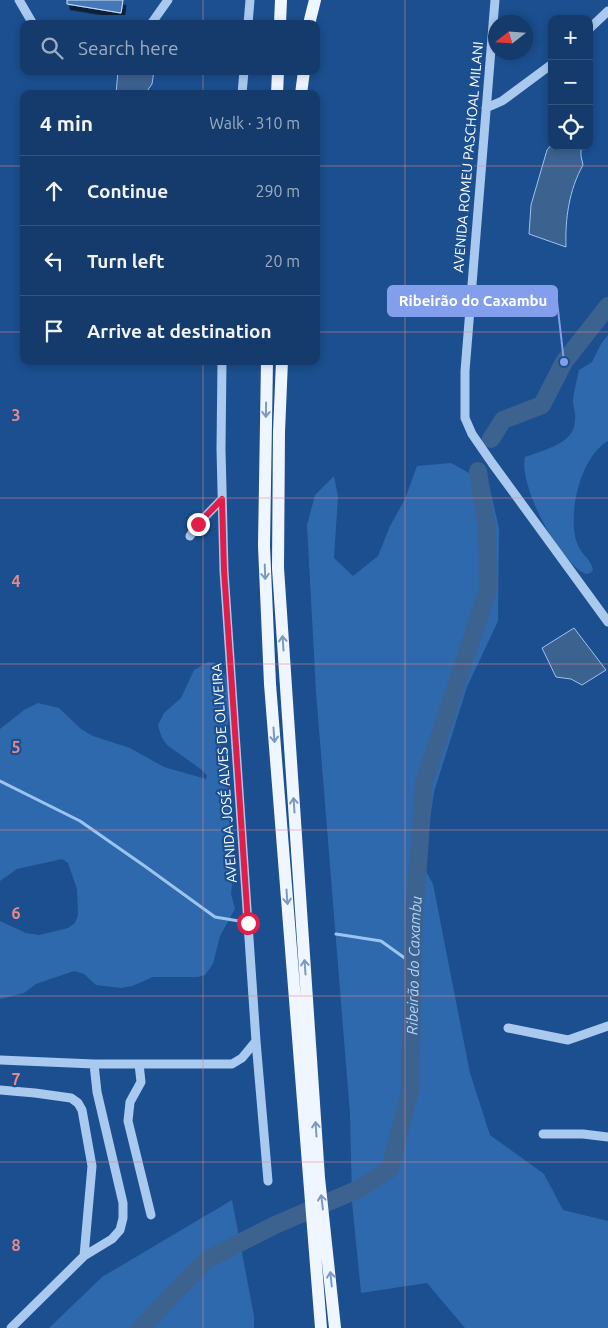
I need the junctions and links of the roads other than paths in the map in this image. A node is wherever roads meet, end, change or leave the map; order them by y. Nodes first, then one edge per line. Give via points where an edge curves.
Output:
1 (19, 0) edge
2 (168, 0) edge
3 (250, 0) edge
4 (281, 0) edge
5 (315, 0) edge
6 (494, 0) edge
7 (608, 11) edge
8 (31, 20) edge
9 (154, 20) edge
10 (248, 20) edge
11 (280, 20) edge
12 (311, 20) edge
13 (593, 25) edge
14 (548, 67) edge
15 (244, 75) edge
16 (278, 75) edge
17 (303, 75) edge
18 (242, 90) edge
19 (277, 90) edge
20 (302, 90) edge
21 (486, 108) junction
22 (222, 365) edge
23 (266, 365) edge
24 (282, 365) edge
25 (222, 499) junction
26 (190, 536) dead end
27 (608, 622) edge
28 (608, 1026) edge
29 (508, 1028) dead end
30 (256, 1041) junction
31 (0, 1060) edge
32 (94, 1064) junction
33 (139, 1064) junction
34 (0, 1090) edge
35 (543, 1134) dead end
36 (608, 1137) edge
37 (314, 1180) junction
38 (268, 1182) dead end
39 (151, 1215) dead end
40 (319, 1228) junction
41 (84, 1256) junction
42 (11, 1328) edge
43 (321, 1328) edge
44 (336, 1328) edge

1 - 8 street
2 - 9 street
3 - 10 street
4 - 11 main road
5 - 12 main road
6 - 21 street, AVENIDA ROMEU PASCHOAL MILANI
7 - 13 street
14 - 21 street via 502,101
15 - 18 street
16 - 19 main road
17 - 20 main road
21 - 27 street, AVENIDA ROMEU PASCHOAL MILANI via 465,371 465,418 492,463
22 - 25 street, AVENIDA JOSÉ ALVES DE OLIVEIRA
23 -> 37 main road via 264,546 270,684
37 -> 24 main road via 278,568
25 - 26 street
25 - 30 street, AVENIDA JOSÉ ALVES DE OLIVEIRA
28 - 29 street via 568,1040
30 - 33 street via 242,1058 232,1064
30 - 38 street, AVENIDA JOSÉ ALVES DE OLIVEIRA
31 - 32 street
32 - 33 street
32 - 41 street via 97,1092 123,1203 123,1218 120,1230 112,1239
33 - 39 street via 141,1082 130,1102 128,1121
34 - 41 street via 71,1098 82,1110 92,1166
35 - 36 street
37 - 40 main road
40 - 43 main road
44 -> 40 main road
41 - 42 street

